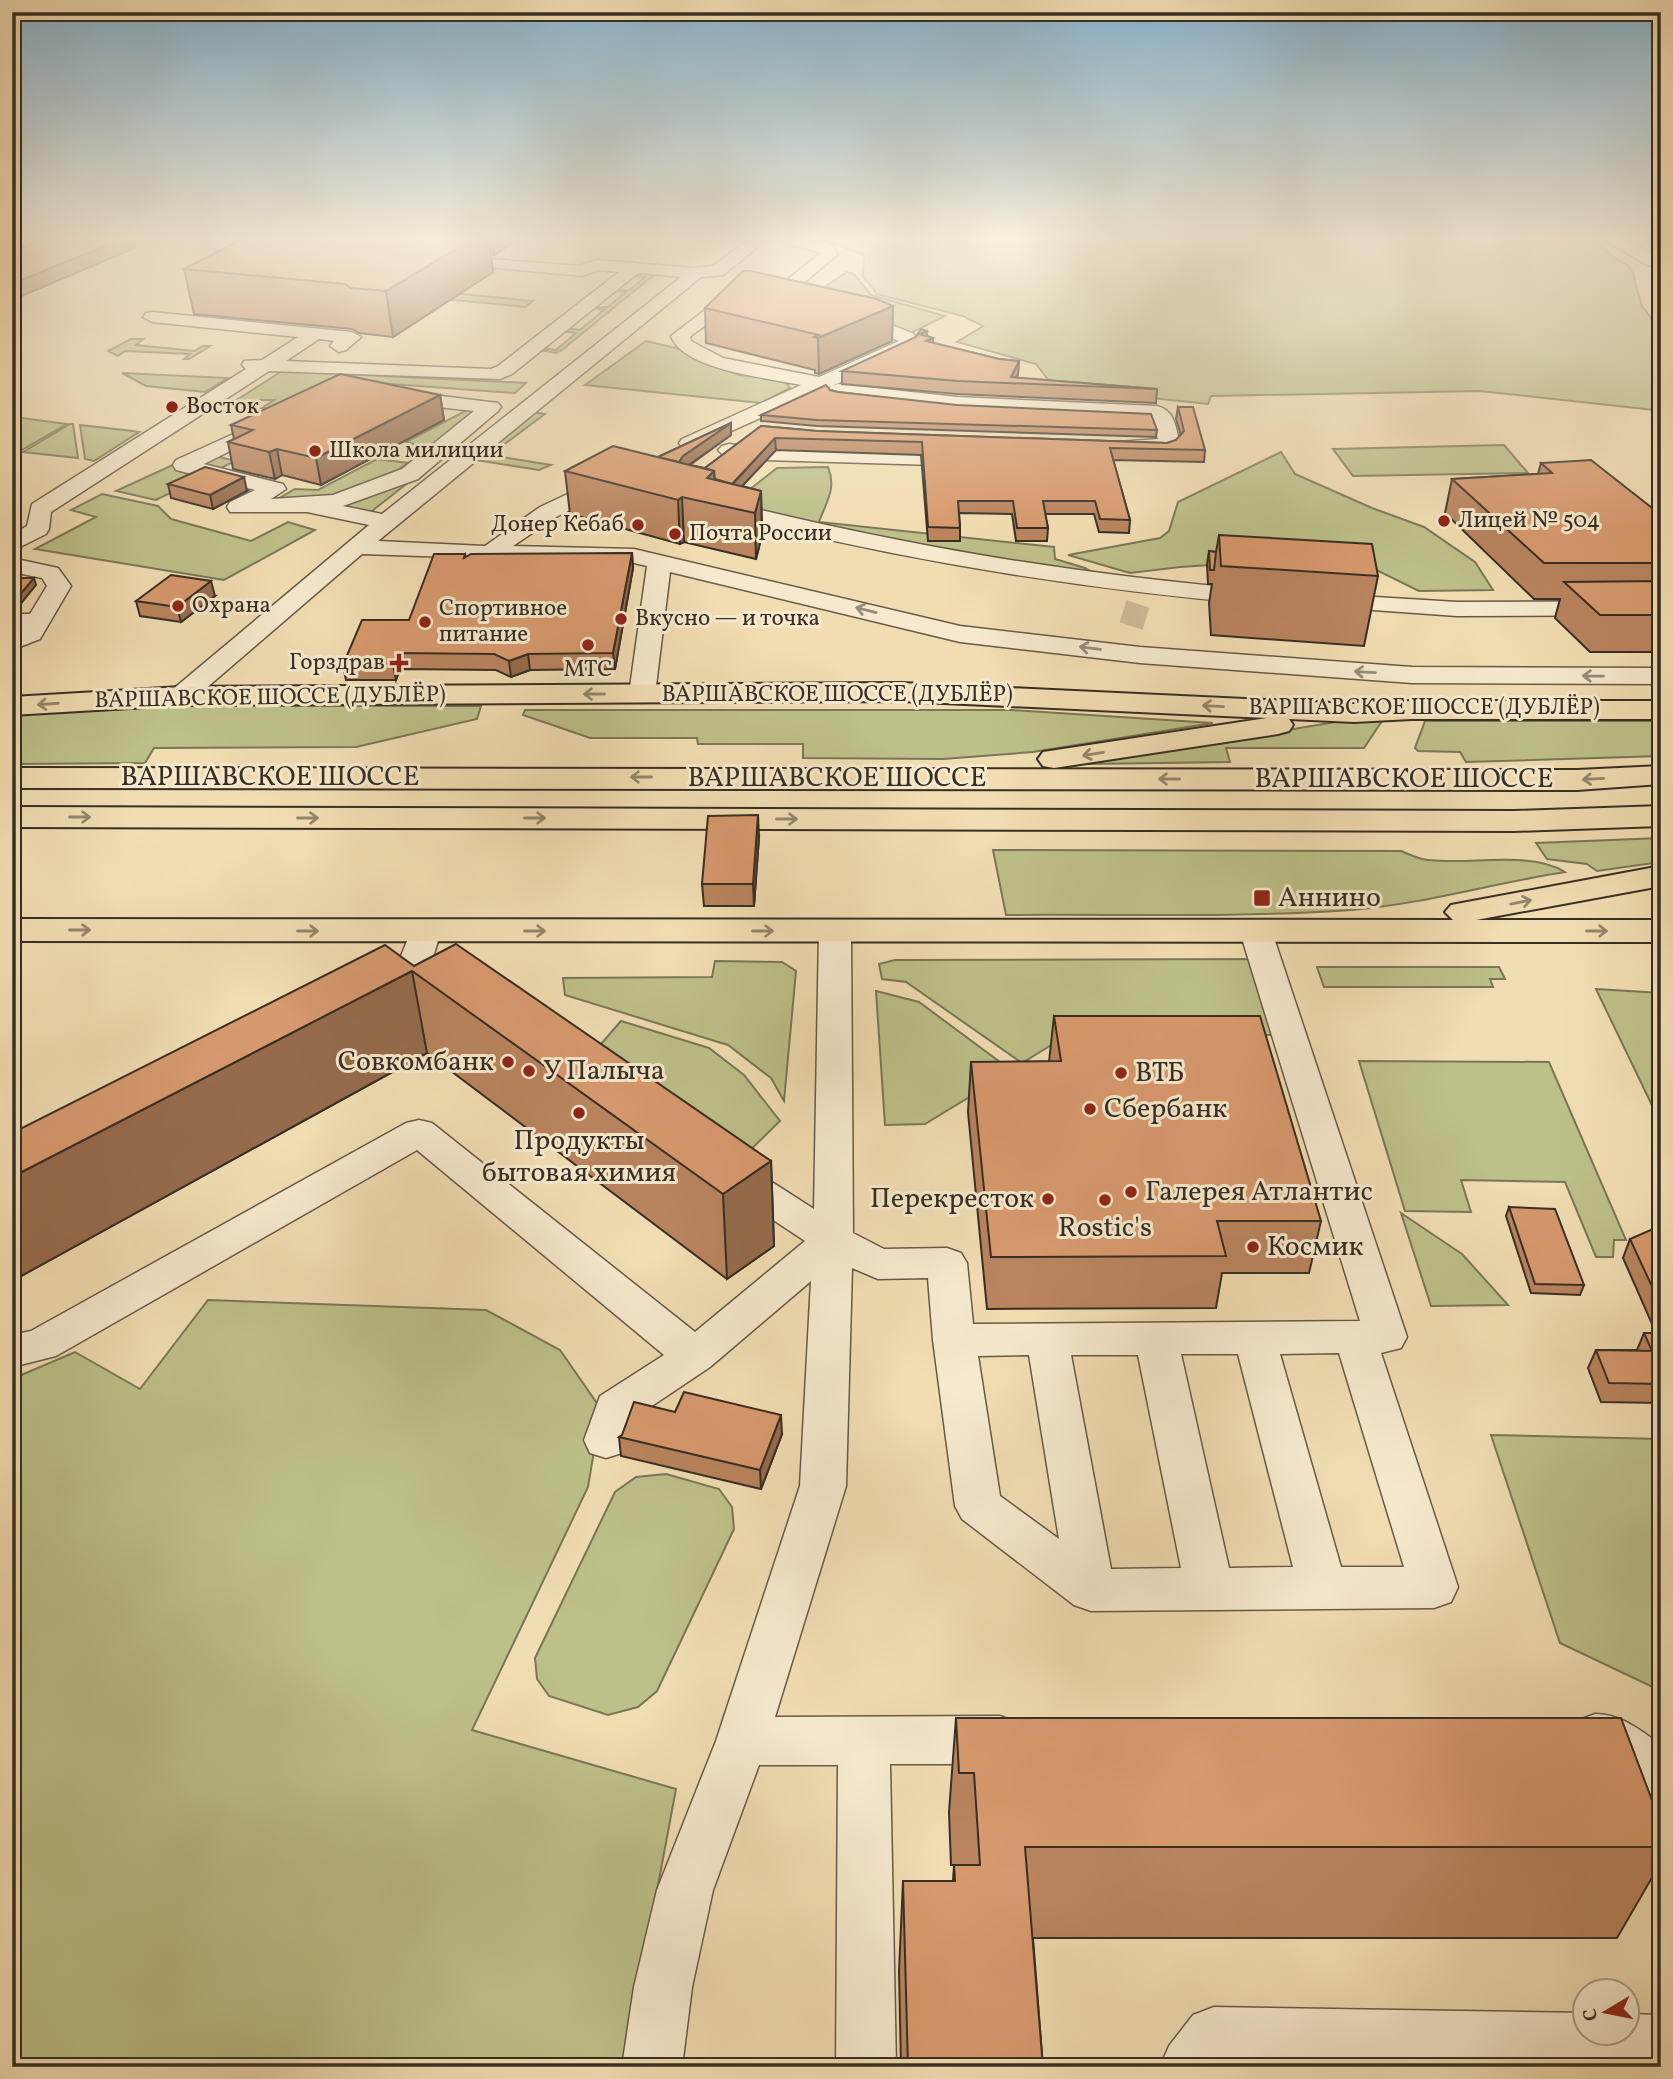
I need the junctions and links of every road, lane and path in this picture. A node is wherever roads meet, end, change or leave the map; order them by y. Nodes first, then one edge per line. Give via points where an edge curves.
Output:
1 (315, 334) joint
2 (551, 334) edge
3 (621, 334) edge
4 (684, 334) edge
5 (900, 334) edge
6 (339, 346) edge
7 (258, 366) junction
8 (479, 376) junction
9 (564, 381) junction
10 (829, 387) junction
11 (369, 393) edge
12 (855, 412) edge
13 (293, 413) edge
14 (728, 425) junction
15 (804, 435) edge
16 (1166, 437) junction
17 (981, 441) edge
18 (1104, 445) edge
19 (729, 450) junction
20 (671, 452) edge
21 (994, 461) edge
22 (711, 463) edge
23 (1178, 468) dead end
24 (622, 478) edge
25 (691, 499) edge
26 (307, 505) junction
27 (535, 517) junction
28 (386, 522) junction
29 (12, 544) edge
30 (358, 547) junction
31 (491, 553) junction
32 (651, 557) junction
33 (12, 565) edge
34 (1137, 606) junction
35 (1661, 608) edge
36 (12, 622) edge
37 (38, 622) junction
38 (12, 642) edge
39 (1120, 652) junction
40 (1661, 676) edge
41 (643, 688) junction
42 (181, 696) junction
43 (12, 706) edge
44 (1661, 710) edge
45 (1354, 713) junction
46 (1661, 775) edge
47 (12, 778) edge
48 (807, 778) junction
49 (1661, 816) edge
50 (12, 817) edge
51 (1661, 876) edge
52 (12, 930) edge
53 (425, 931) junction
54 (835, 931) junction
55 (1661, 931) edge
56 (1256, 932) junction
57 (1333, 932) junction
58 (410, 977) junction
59 (444, 987) edge
60 (354, 992) edge
61 (710, 1160) edge
62 (833, 1240) junction
63 (1355, 1337) junction
64 (1255, 1338) junction
65 (1047, 1339) junction
66 (1156, 1339) junction
67 (954, 1340) junction
68 (12, 1351) edge
69 (695, 1356) junction
70 (606, 1440) dead end
71 (1209, 1588) junction
72 (1091, 1590) junction
73 (1323, 1590) junction
74 (1553, 1738) edge
75 (864, 1740) junction
76 (1043, 1740) edge
77 (742, 1741) junction
78 (1661, 1775) edge
79 (1661, 2044) edge
80 (652, 2067) edge
81 (866, 2067) edge
82 (1190, 2067) edge

1 - 6 street via 352,337
1 - 7 street
2 - 8 street via 505,370
3 - 9 street
4 - 10 street via 683,344 717,362
5 - 10 street via 908,344
7 - 8 street
7 - 29 street via 40,509 38,529
8 - 9 street
9 - 28 street
10 - 14 street via 772,404
10 - 16 street via 957,402 1157,412 1162,415
11 - 26 street via 491,407 410,474 337,501
12 - 16 street
13 - 26 street via 184,465 275,489 238,507
14 - 19 street via 761,430
14 - 20 street
15 - 17 street
16 - 18 street
16 - 23 street
19 - 21 street
19 - 22 street
24 - 27 street
25 - 34 street
26 - 28 street
27 - 31 street
27 - 32 street
28 - 30 street
30 - 31 street
30 - 42 street
31 - 32 street
39 -> 32 street via 960,634
32 - 41 street
32 - 41 street via 633,615 638,626 633,668
33 - 37 street via 50,573 59,586
34 - 35 street via 1291,599 1457,609
34 - 39 street
36 - 37 street
37 - 38 street via 32,634
40 -> 39 street via 1412,675
41 -> 42 main road, ВАРШАВСКОЕ ШОССЕ (ДУБЛЁР)
45 -> 41 main road, ВАРШАВСКОЕ ШОССЕ (ДУБЛЁР) via 964,694
42 -> 43 main road, ВАРШАВСКОЕ ШОССЕ (ДУБЛЁР)
44 - 45 main road, ВАРШАВСКОЕ ШОССЕ (ДУБЛЁР)
45 -> 48 main road via 1067,758
46 -> 48 main road, ВАРШАВСКОЕ ШОССЕ via 1577,779
48 -> 47 main road, ВАРШАВСКОЕ ШОССЕ
50 -> 49 main road, ВАРШАВСКОЕ ШОССЕ via 1514,821
57 -> 51 main road
52 -> 53 main road
53 -> 54 main road
53 - 58 street
54 - 56 main road
54 - 62 street
57 -> 55 main road
56 - 57 main road
56 - 63 street via 1386,1337
58 - 59 street via 433,979
58 - 60 street via 378,978
61 - 62 street
62 - 67 street via 878,1264 947,1263
62 - 69 street
62 - 77 street via 823,1486
63 - 64 street
63 - 73 street via 1434,1587
64 - 66 street
64 - 73 street
65 - 66 street
65 - 67 street
65 - 72 street
66 - 71 street
67 - 72 street via 978,1506
68 - 69 street via 41,1345 419,1132
69 - 70 street via 615,1408
71 - 72 street
71 - 73 street
74 - 78 street via 1608,1738
75 - 76 street
75 - 77 street
75 - 81 street
77 - 80 street via 685,1890 663,1987
79 - 82 street via 1214,2036

